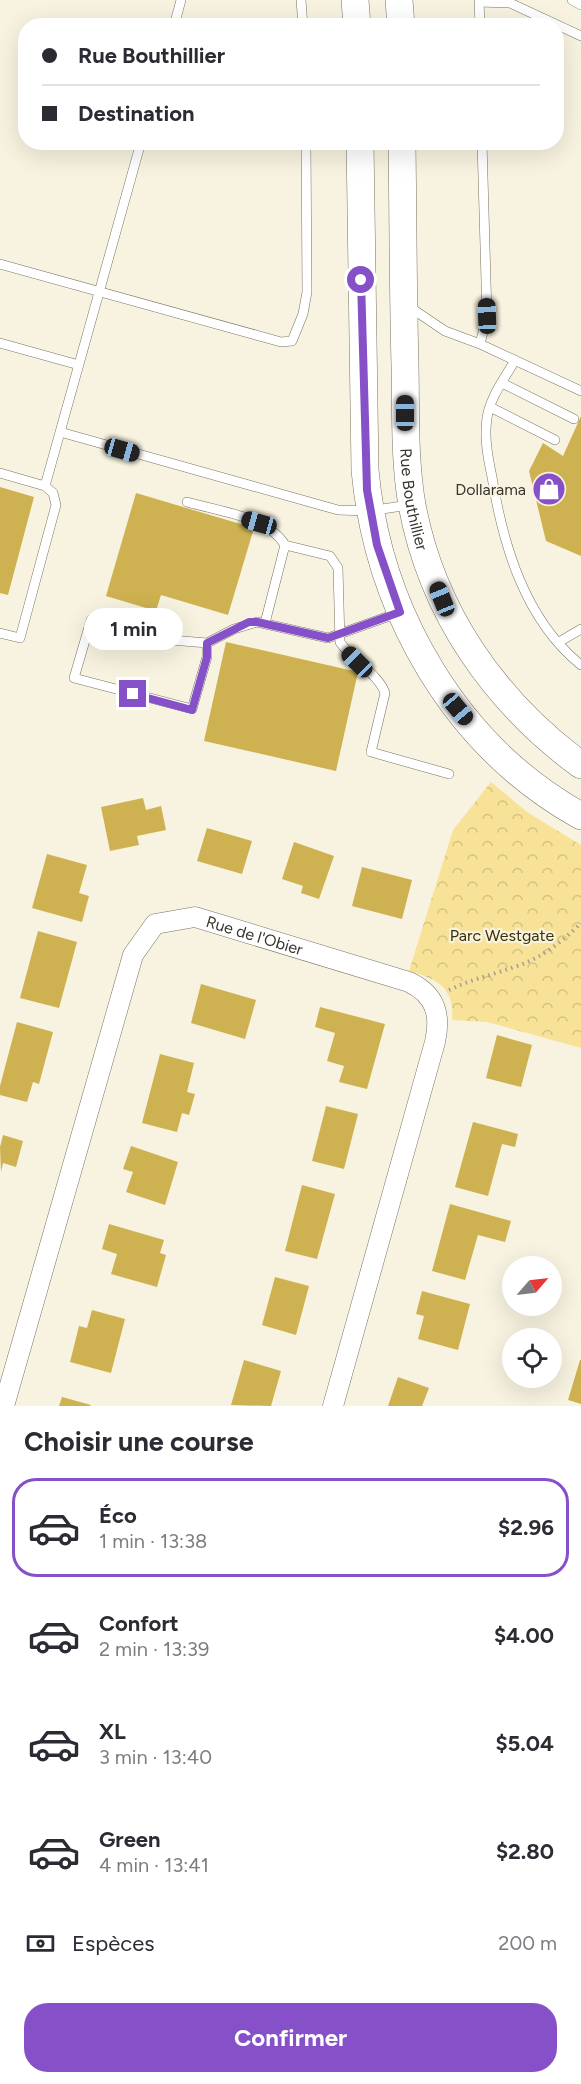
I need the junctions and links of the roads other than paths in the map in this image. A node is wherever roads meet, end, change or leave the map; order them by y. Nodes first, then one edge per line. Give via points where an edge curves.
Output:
1 (181, 0) edge
2 (301, 0) edge
3 (355, 0) edge
4 (399, 0) edge
5 (572, 0) edge
6 (479, 1) edge
7 (581, 5) edge
8 (176, 18) edge
9 (302, 18) edge
10 (356, 18) edge
11 (400, 18) edge
12 (480, 18) edge
13 (542, 18) edge
14 (564, 28) edge
15 (581, 36) edge
16 (139, 150) edge
17 (306, 150) edge
18 (360, 150) edge
19 (402, 150) edge
20 (482, 150) edge
21 (0, 264) edge
22 (100, 291) junction
23 (403, 303) junction
24 (0, 343) edge
25 (480, 344) junction
26 (515, 360) junction
27 (79, 365) junction
28 (502, 383) junction
29 (581, 391) edge
30 (490, 407) junction
31 (574, 419) dead end
32 (60, 432) junction
33 (555, 440) dead end
34 (0, 473) edge
35 (45, 486) junction
36 (187, 502) dead end
37 (412, 505) junction
38 (369, 511) junction
39 (285, 545) junction
40 (400, 612) junction
41 (265, 623) junction
42 (581, 629) edge
43 (0, 633) edge
44 (338, 636) junction
45 (559, 642) junction
46 (207, 643) junction
47 (581, 665) edge
48 (581, 765) edge
49 (449, 774) dead end
50 (581, 816) edge
51 (4, 1406) edge
52 (333, 1406) edge

1 - 8 lane
2 - 9 lane
3 - 10 street
4 - 11 street
5 - 7 lane
6 - 12 lane
6 - 13 lane via 510,3
14 - 15 lane
16 - 22 lane
17 - 22 lane via 307,291 292,341 281,342
18 - 38 street via 362,415
19 - 23 street, Rue Bouthillier
20 - 25 lane via 487,316
21 - 22 lane
22 - 27 lane
23 - 25 lane via 445,331
23 - 37 street, Rue Bouthillier via 406,450
24 - 27 lane
25 - 26 lane
26 - 28 lane
26 - 29 lane
27 - 32 lane
28 - 30 lane
28 - 31 lane
30 - 33 lane
30 - 45 lane via 487,451 506,545 525,590
32 - 35 lane
32 - 38 lane via 338,510
34 - 35 lane
35 - 43 lane via 53,493 56,505 20,639
36 - 39 lane via 259,523 281,537
37 - 38 lane
37 - 48 street, Rue Bouthillier via 431,572 449,616 482,670 542,735
38 - 40 street
39 - 41 lane
39 - 44 lane via 335,560 339,575
40 - 44 lane
40 - 50 street via 446,694 485,741 526,779
41 - 44 lane via 319,638
41 - 46 lane via 249,622
42 - 45 lane
44 - 49 lane via 346,651 381,684 385,693 371,752
45 - 47 lane
46 - 46 lane via 159,639 91,620 74,678 192,710 207,657
51 - 52 street, Rue de l'Obier via 133,955 155,924 195,917 409,982 431,998 438,1014 435,1042

